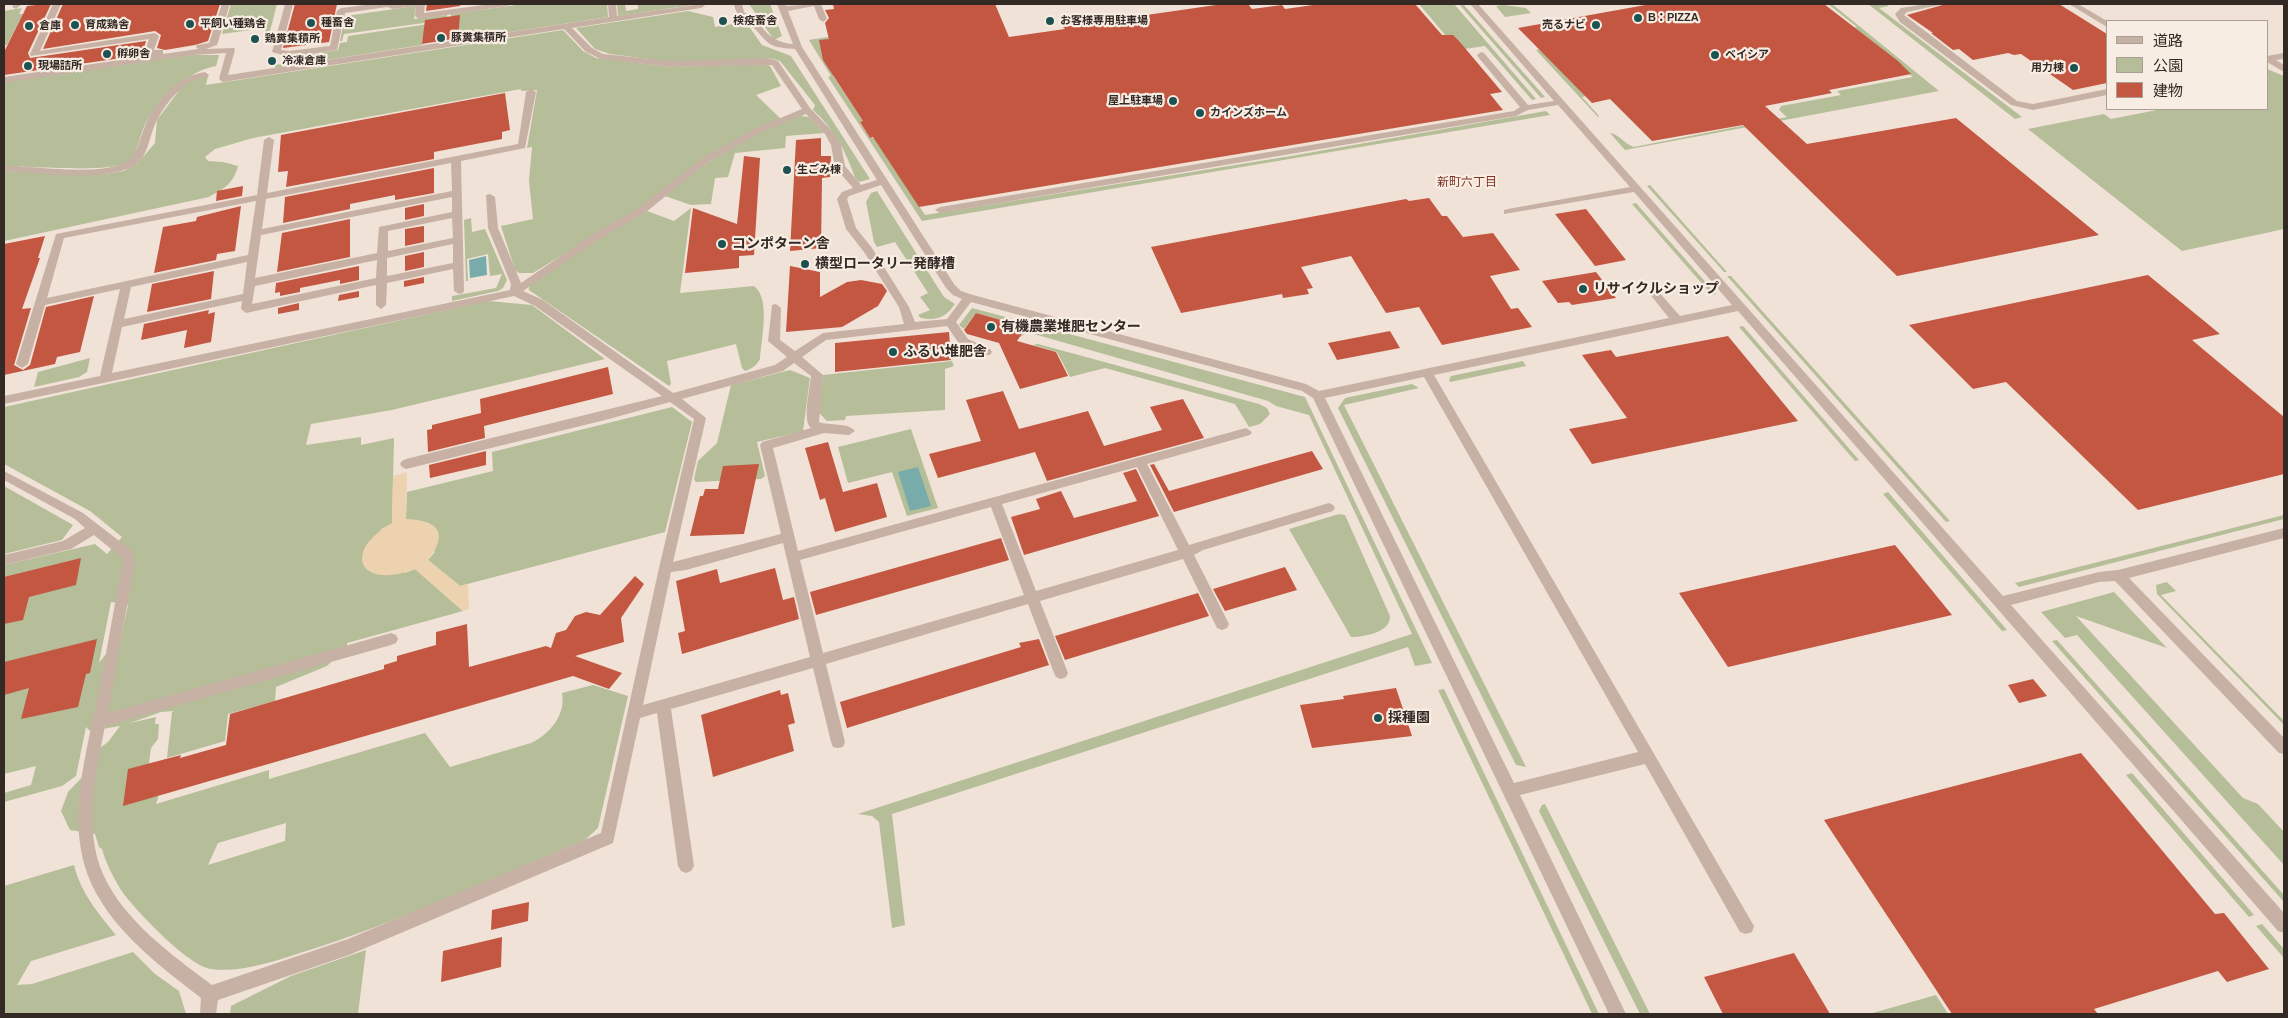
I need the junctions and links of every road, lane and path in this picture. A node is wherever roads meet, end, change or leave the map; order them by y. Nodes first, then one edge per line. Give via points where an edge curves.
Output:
1 (57, 4) edge
2 (226, 4) edge
3 (289, 4) edge
4 (415, 4) edge
5 (421, 4) edge
6 (507, 4) edge
7 (612, 4) edge
8 (738, 4) edge
9 (812, 4) edge
10 (816, 4) edge
11 (1474, 4) edge
12 (1940, 4) edge
13 (2073, 4) edge
14 (701, 6) dead end
15 (782, 6) edge
16 (614, 19) junction
17 (823, 20) dead end
18 (2106, 24) edge
19 (566, 26) junction
20 (798, 47) junction
21 (1480, 55) dead end
22 (2284, 56) edge
23 (2268, 59) edge
24 (2268, 60) edge
25 (2284, 69) edge
26 (205, 74) dead end
27 (4, 80) edge
28 (531, 92) dead end
29 (2106, 92) edge
30 (1561, 102) junction
31 (1526, 108) junction
32 (808, 110) junction
33 (268, 140) dead end
34 (456, 159) junction
35 (4, 168) edge
36 (883, 181) junction
37 (859, 189) junction
38 (1637, 189) junction
39 (457, 193) junction
40 (261, 196) junction
41 (490, 197) dead end
42 (940, 210) dead end
43 (1508, 212) dead end
44 (457, 214) junction
45 (256, 233) junction
46 (458, 240) junction
47 (382, 255) junction
48 (253, 257) junction
49 (458, 265) junction
50 (382, 281) junction
51 (250, 282) junction
52 (126, 284) junction
53 (459, 291) dead end
54 (515, 292) junction
55 (1654, 293) dead end
56 (248, 296) junction
57 (969, 298) junction
58 (40, 303) junction
59 (381, 304) dead end
60 (1741, 307) junction
61 (776, 308) dead end
62 (1677, 320) junction
63 (950, 322) junction
64 (117, 324) junction
65 (911, 328) junction
66 (986, 352) dead end
67 (795, 357) junction
68 (22, 364) dead end
69 (1427, 372) junction
70 (105, 378) junction
71 (1318, 395) junction
72 (674, 398) junction
73 (4, 400) edge
74 (824, 429) junction
75 (850, 431) dead end
76 (1246, 432) dead end
77 (1140, 461) junction
78 (406, 464) dead end
79 (4, 475) edge
80 (995, 501) junction
81 (1329, 508) dead end
82 (95, 529) junction
83 (2284, 533) edge
84 (788, 537) junction
85 (1186, 553) junction
86 (793, 557) junction
87 (4, 560) edge
88 (665, 568) junction
89 (2118, 575) junction
90 (1032, 598) junction
91 (2000, 602) junction
92 (1222, 624) dead end
93 (391, 639) dead end
94 (818, 662) junction
95 (1061, 673) dead end
96 (663, 705) junction
97 (634, 714) junction
98 (100, 722) junction
99 (838, 742) dead end
100 (2284, 748) edge
101 (1649, 756) junction
102 (1510, 791) junction
103 (686, 866) dead end
104 (2284, 925) edge
105 (1746, 926) dead end
106 (210, 994) junction
107 (208, 1014) edge
108 (1618, 1014) edge

1 - 2 street via 34,54 155,36 148,54 213,45
3 - 4 street via 276,52 289,54 334,48 341,11 388,4 394,7
5 - 6 street via 419,16
7 - 16 street
8 - 20 street via 740,13 750,17 768,42 780,47
9 - 15 street
10 - 17 street
11 - 30 street
12 - 29 street via 1904,10 1898,14 2014,103 2033,107
13 - 18 street
14 - 16 street
15 - 20 street
16 - 19 street
19 - 27 street via 223,80 231,50 193,52
19 - 32 street via 589,50 601,56 671,64 775,63
20 - 36 street
21 - 31 street
22 - 23 street
24 - 25 street
26 - 35 street via 188,80 176,90 153,120 143,150 126,166 103,171
28 - 34 street via 522,146
30 - 31 street
30 - 38 street
31 - 42 street via 1516,114
32 - 37 street via 828,132 836,145 840,168
32 - 54 street via 757,131 704,161 642,210 594,238
33 - 40 street
34 - 39 street
34 - 40 street
36 - 37 street
36 - 57 street via 950,286
37 - 65 street via 845,194 842,199 851,229 904,307
38 - 43 street
38 - 60 street
39 - 44 street
39 - 45 street
40 - 45 street
40 - 58 street via 60,236
41 - 54 street via 493,228 516,284
44 - 46 street
44 - 47 street via 383,229
45 - 48 street
46 - 47 street
46 - 49 street
47 - 50 street
47 - 51 street
48 - 51 street
48 - 52 street
49 - 50 street
49 - 53 street
50 - 56 street via 246,309
50 - 59 street
51 - 56 street
52 - 58 street
52 - 64 street
54 - 70 street
54 - 72 street via 539,303
55 - 62 street
56 - 64 street
57 - 63 street
57 - 71 street via 1306,388
58 - 68 street
60 - 62 street
60 - 91 street
61 - 67 street via 774,341
62 - 69 street
63 - 65 street
63 - 66 street via 964,342
64 - 70 street
65 - 67 street via 823,336
67 - 72 street via 779,368
67 - 74 street via 817,375 813,424
69 - 71 street
69 - 101 street
70 - 73 street
71 - 102 street
72 - 78 street
72 - 88 street via 700,418
74 - 75 street
74 - 84 street via 766,445
76 - 77 street
77 - 80 street
77 - 85 street
79 - 82 street via 79,516
80 - 86 street
80 - 90 street
81 - 85 street via 1199,546
82 - 87 street via 66,545
82 - 98 street via 130,561
83 - 89 street
84 - 86 street
84 - 88 street
85 - 90 street
85 - 92 street
86 - 94 street
88 - 97 street
89 - 91 street
89 - 100 street
90 - 94 street
90 - 95 street
91 - 104 street
93 - 98 street
94 - 96 street
94 - 99 street
96 - 97 street
96 - 103 street
97 - 106 street via 608,838 349,947
98 - 106 street via 87,803 88,857 109,899 138,933
101 - 102 street
101 - 105 street
102 - 108 street
106 - 107 street

